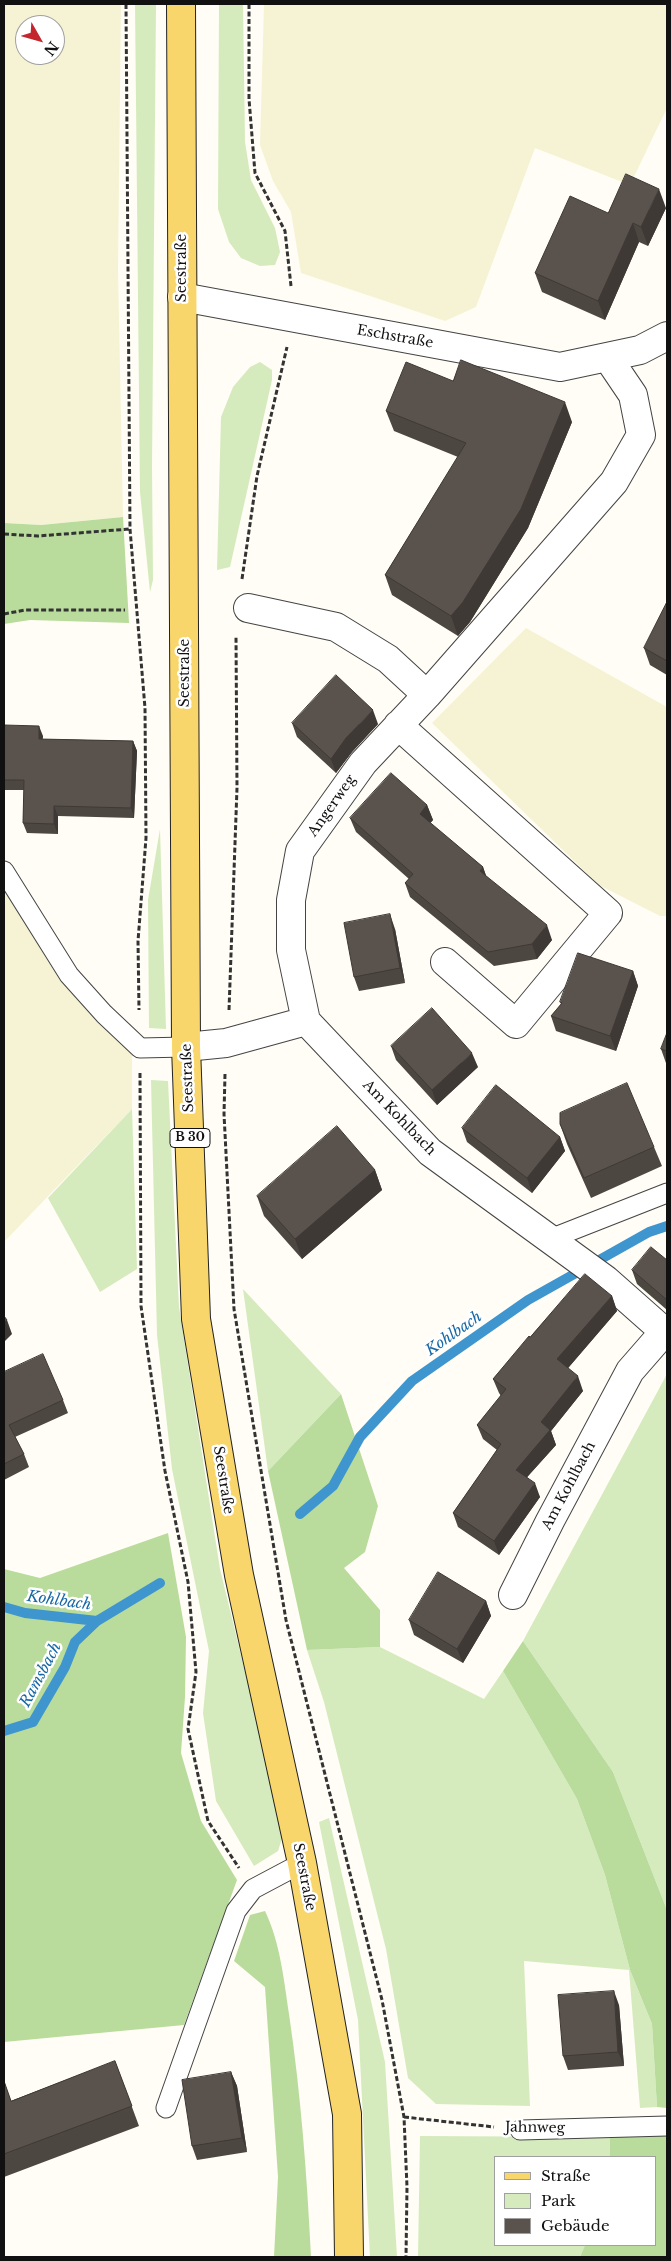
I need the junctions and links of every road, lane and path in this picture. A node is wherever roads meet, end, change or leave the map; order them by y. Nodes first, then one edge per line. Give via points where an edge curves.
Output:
1 (126, 4) edge
2 (181, 4) edge
3 (249, 4) edge
4 (182, 297) junction
5 (294, 319) junction
6 (667, 336) edge
7 (608, 358) junction
8 (130, 529) junction
9 (4, 534) edge
10 (245, 598) joint
11 (125, 610) dead end
12 (4, 614) edge
13 (236, 635) dead end
14 (427, 695) junction
15 (398, 725) junction
16 (4, 871) edge
17 (445, 962) dead end
18 (306, 1021) junction
19 (226, 1043) junction
20 (186, 1047) junction
21 (140, 1048) junction
22 (667, 1193) edge
23 (560, 1246) junction
24 (666, 1333) edge
25 (513, 1595) dead end
26 (302, 1863) junction
27 (253, 1890) junction
28 (166, 2108) dead end
29 (404, 2118) junction
30 (667, 2126) edge
31 (520, 2130) joint
32 (350, 2257) edge
33 (406, 2257) edge

1 - 8 path
2 - 4 main road, Seestraße / B 30
3 - 5 path via 249,99 255,173 286,231
4 - 5 street, Eschstraße
4 - 20 main road, Seestraße / B 30
5 - 7 street, Eschstraße via 560,367
5 - 10 path via 257,476
6 - 7 street, Eschstraße via 640,350
7 - 14 street via 633,395 641,435 614,482
8 - 9 path via 38,536
8 - 21 path via 145,708 146,838 138,941
10 - 14 street via 336,627 388,659
11 - 12 path via 25,610
13 - 19 path via 237,788
14 - 15 street, Angerweg
15 - 17 street via 608,913 516,1024
15 - 18 street, Angerweg via 363,763 300,851 291,900 291,950
16 - 21 lane via 69,975
18 - 19 street
18 - 23 street, Am Kohlbach via 430,1152
19 - 20 street
19 - 29 path via 224,1114 234,1309 286,1620 382,2000
20 - 21 lane
20 - 26 main road, Seestraße / B 30 via 196,1319 239,1575
21 - 27 path via 141,1306 165,1471 188,1582 196,1672 188,1729 208,1821
22 - 23 lane
23 - 24 street, Am Kohlbach via 606,1280
24 - 25 street, Am Kohlbach via 630,1371
26 - 27 lane
26 - 32 main road, Seestraße / B 30 via 347,2114
27 - 28 lane via 236,1911
29 - 31 path, Jahnweg
29 - 33 path
30 - 31 lane, Jahnweg

